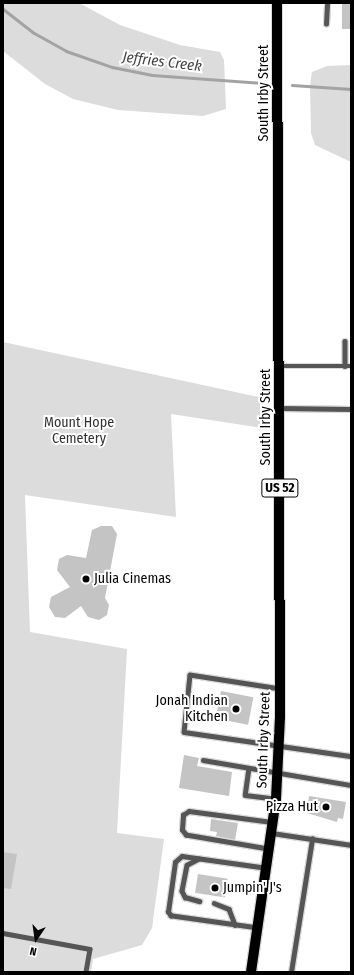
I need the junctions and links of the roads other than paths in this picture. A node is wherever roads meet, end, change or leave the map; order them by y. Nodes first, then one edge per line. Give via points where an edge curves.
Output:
1 (277, 3) edge
2 (327, 3) edge
3 (326, 24) dead end
4 (345, 341) dead end
5 (279, 366) junction
6 (345, 366) junction
7 (351, 366) edge
8 (279, 408) junction
9 (351, 409) edge
10 (280, 689) junction
11 (279, 746) junction
12 (351, 756) edge
13 (203, 760) dead end
14 (249, 768) junction
15 (277, 773) junction
16 (351, 785) edge
17 (276, 799) junction
18 (272, 827) junction
19 (312, 839) junction
20 (351, 845) edge
21 (269, 850) junction
22 (202, 858) junction
23 (267, 868) junction
24 (199, 901) dead end
25 (214, 903) dead end
26 (235, 925) junction
27 (258, 928) junction
28 (3, 933) edge
29 (86, 972) edge
30 (251, 972) edge
31 (291, 972) edge

1 - 5 main road, South Irby Street / US 52
2 - 3 lane
4 - 6 lane
5 - 6 lane
5 - 8 main road, South Irby Street / US 52
6 - 7 lane
8 - 9 lane
8 - 10 main road, South Irby Street / US 52
10 - 11 main road, South Irby Street / US 52
10 - 11 lane via 190,675 184,732
11 - 12 lane
11 - 15 main road, South Irby Street / US 52
13 - 14 lane
14 - 15 lane
14 - 17 lane via 245,795
15 - 16 lane
15 - 17 main road, South Irby Street / US 52
17 - 18 main road, South Irby Street / US 52
18 - 19 lane
18 - 21 main road, South Irby Street / US 52
18 - 21 lane via 189,810 183,815 182,830 186,835
19 - 20 lane
19 - 31 lane
21 - 23 main road, South Irby Street / US 52
22 - 23 lane
22 - 24 lane via 186,865 182,891 185,897
22 - 26 lane via 182,856 175,862 168,912 175,918
23 - 27 main road, South Irby Street / US 52
25 - 26 lane via 229,909
26 - 27 lane
27 - 30 main road, South Irby Street / US 52
28 - 29 lane via 90,949

